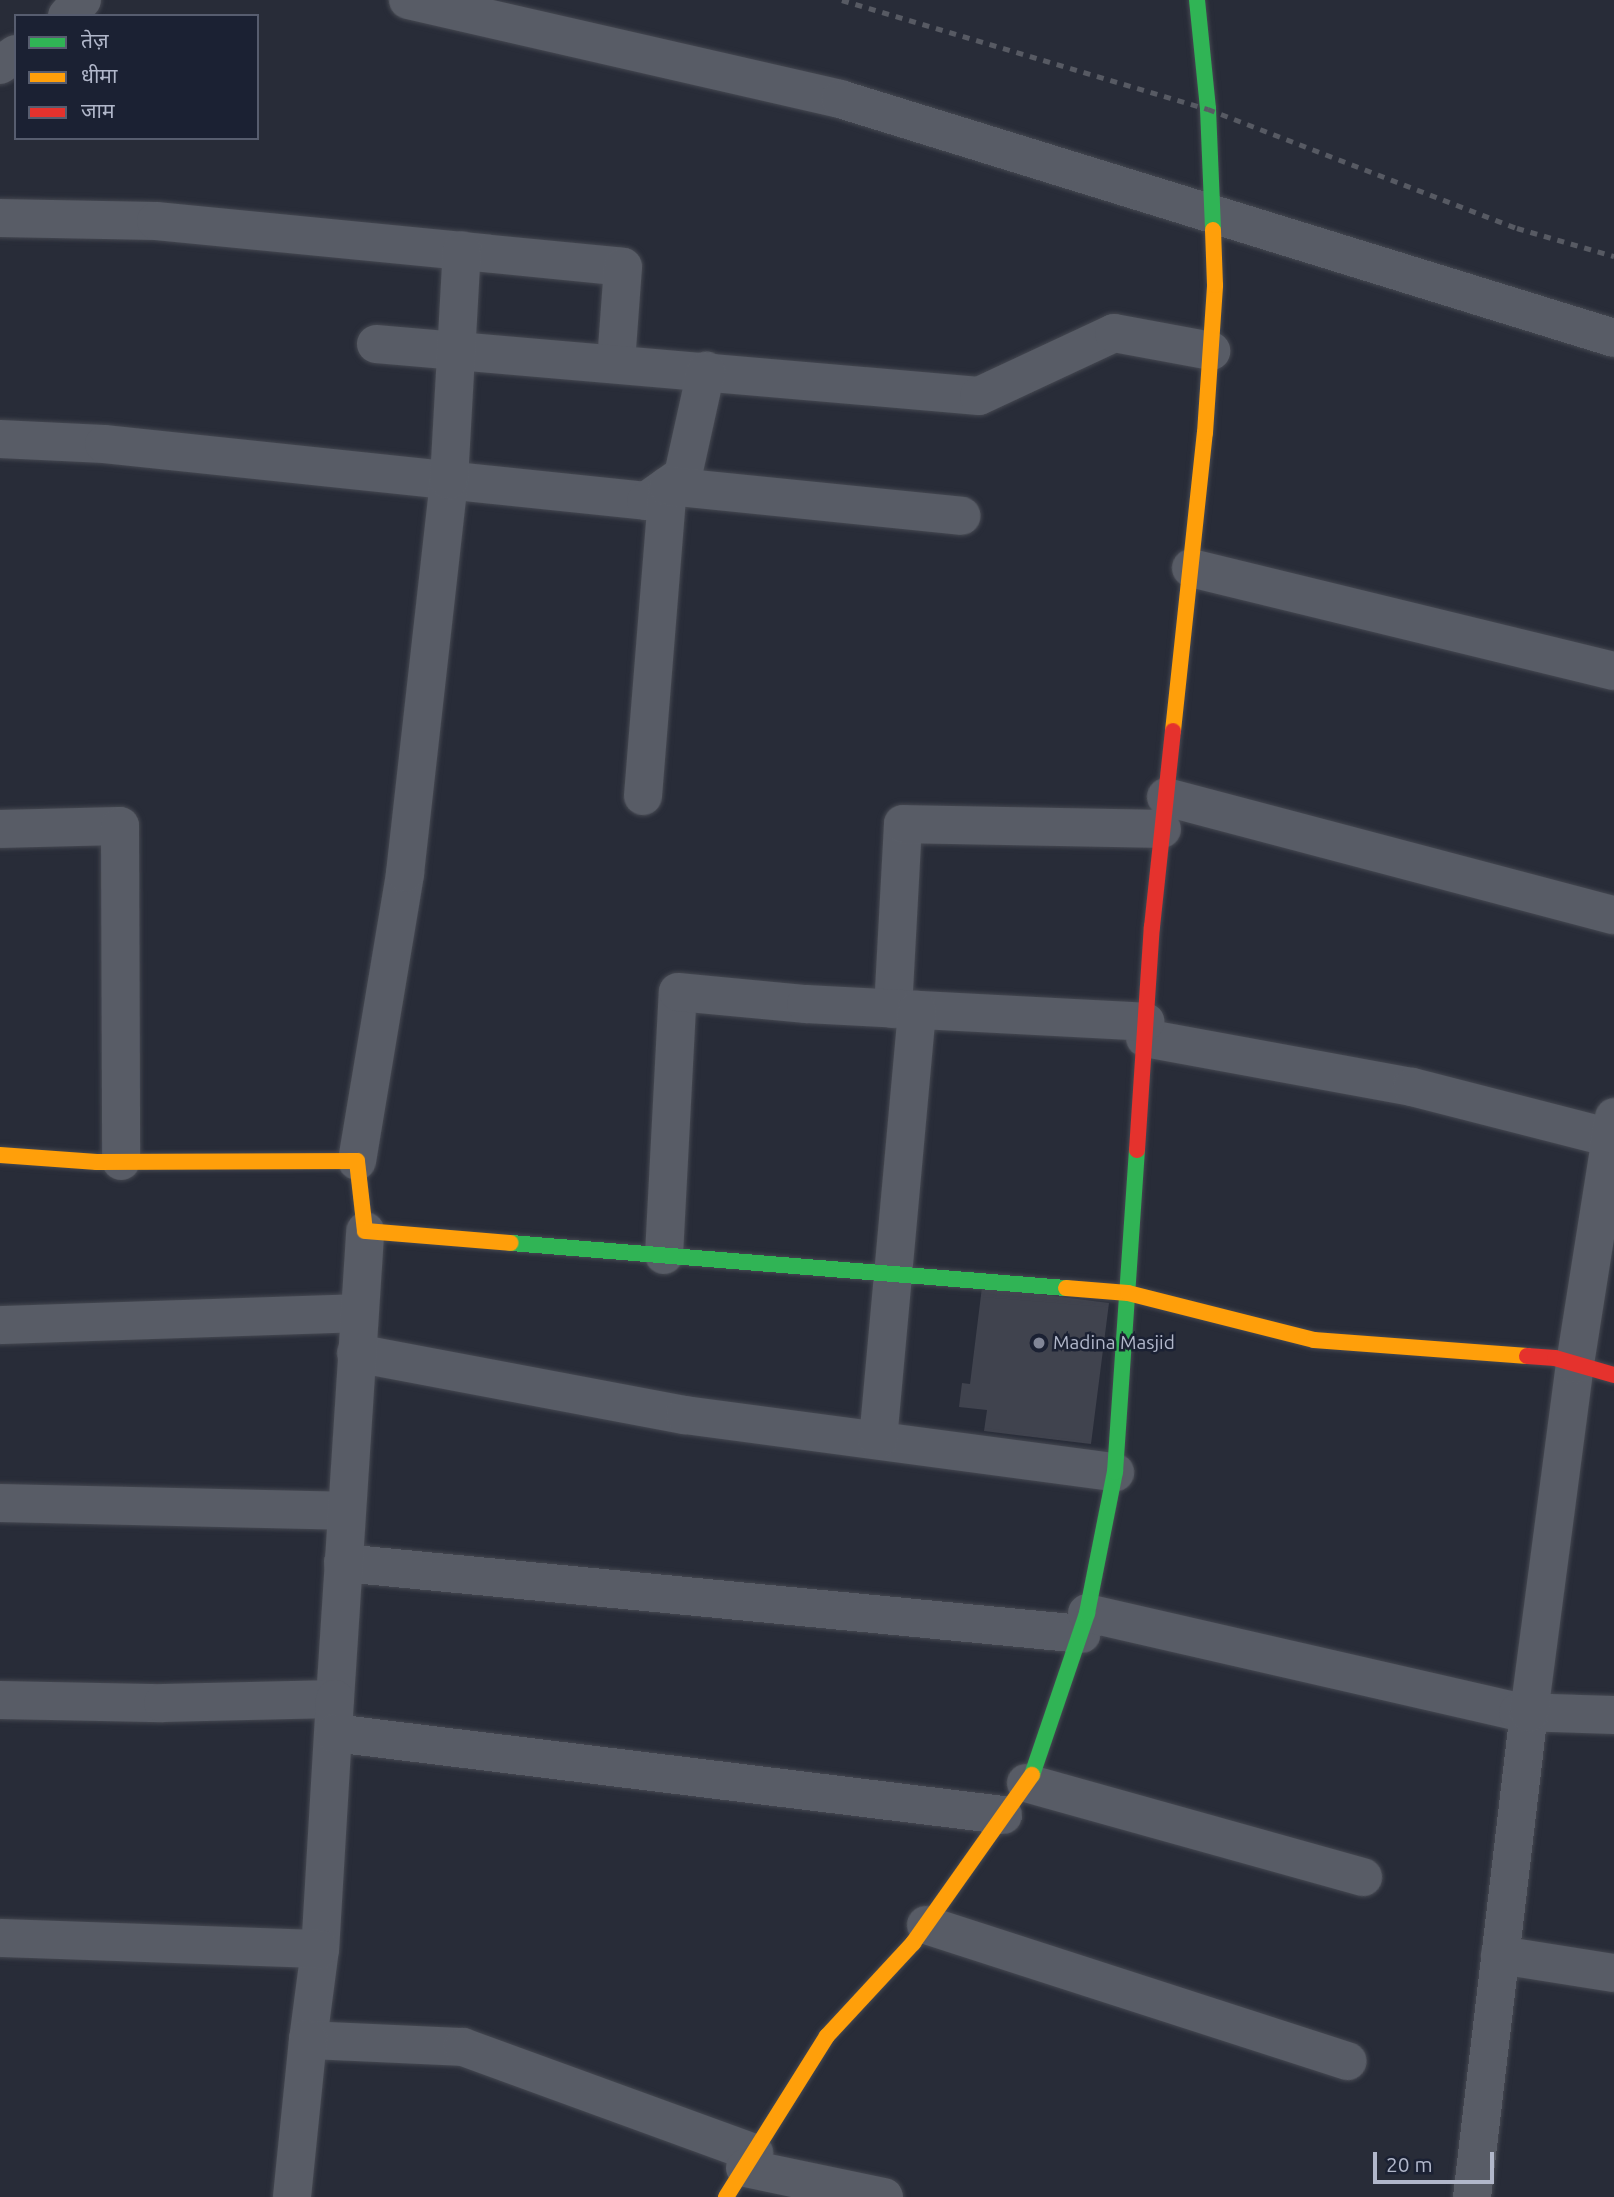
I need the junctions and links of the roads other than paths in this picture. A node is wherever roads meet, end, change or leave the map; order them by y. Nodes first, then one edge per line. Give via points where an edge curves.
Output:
1 (82, 0) edge
2 (408, 0) edge
3 (1197, 0) edge
4 (68, 14) edge
5 (1212, 215) junction
6 (0, 218) edge
7 (462, 250) junction
8 (1614, 338) edge
9 (376, 344) dead end
10 (458, 351) junction
11 (1211, 351) junction
12 (615, 363) junction
13 (706, 371) junction
14 (0, 439) edge
15 (449, 480) junction
16 (668, 486) junction
17 (961, 516) dead end
18 (1191, 568) junction
19 (1614, 671) edge
20 (643, 796) dead end
21 (1164, 813) junction
22 (0, 829) edge
23 (1614, 915) edge
24 (905, 1009) junction
25 (1146, 1030) junction
26 (1613, 1131) edge
27 (0, 1155) edge
28 (121, 1161) junction
29 (357, 1161) junction
30 (365, 1231) junction
31 (664, 1255) junction
32 (896, 1274) junction
33 (1128, 1293) junction
34 (359, 1313) junction
35 (0, 1325) edge
36 (356, 1353) junction
37 (1575, 1364) junction
38 (1614, 1375) edge
39 (878, 1440) junction
40 (1115, 1472) junction
41 (0, 1503) edge
42 (346, 1511) junction
43 (343, 1563) junction
44 (1084, 1624) junction
45 (0, 1700) edge
46 (1529, 1713) junction
47 (1614, 1715) edge
48 (334, 1716) junction
49 (1026, 1783) junction
50 (1003, 1815) junction
51 (1363, 1877) dead end
52 (926, 1925) junction
53 (0, 1938) edge
54 (320, 1949) junction
55 (1500, 1955) junction
56 (1614, 1973) edge
57 (308, 2040) junction
58 (1348, 2061) dead end
59 (742, 2173) edge
60 (292, 2197) edge
61 (884, 2197) edge
62 (1472, 2197) edge

1 - 4 street
2 - 5 street via 840,99
3 - 5 street
5 - 8 street
5 - 11 street
6 - 7 street via 156,221
7 - 10 street
7 - 12 street via 623,267
9 - 10 street
10 - 12 street
10 - 15 street
11 - 13 street via 1114,333 979,396
11 - 18 street
12 - 13 street
13 - 16 street via 682,475
14 - 15 street via 104,444
15 - 16 street via 646,501
15 - 29 street via 405,873
16 - 17 street
16 - 20 street
18 - 19 street
18 - 21 street
21 - 23 street
21 - 24 street via 903,824
21 - 25 street
22 - 28 street via 120,825
24 - 25 street
24 - 31 street via 678,992
24 - 32 street
25 - 26 street
25 - 33 street
26 - 37 street
27 - 28 street
28 - 29 street
29 - 30 street
30 - 31 street
30 - 34 street
31 - 32 street
32 - 33 street
32 - 39 street
33 - 37 street via 1314,1340 1555,1358
33 - 40 street
34 - 35 street
34 - 36 street
36 - 39 street via 685,1415
36 - 42 street
37 - 38 street
37 - 46 street
39 - 40 street
40 - 44 street
41 - 42 street
42 - 43 street
43 - 44 street
43 - 48 street
44 - 46 street
44 - 49 street via 1038,1767
45 - 48 street via 163,1703
46 - 47 street
46 - 55 street
48 - 50 street
48 - 54 street
49 - 50 street
49 - 51 street
50 - 52 street
52 - 58 street
52 - 59 street via 827,2036
53 - 54 street
54 - 57 street
55 - 56 street
55 - 62 street
57 - 59 street via 463,2047
57 - 60 street
59 - 61 street

